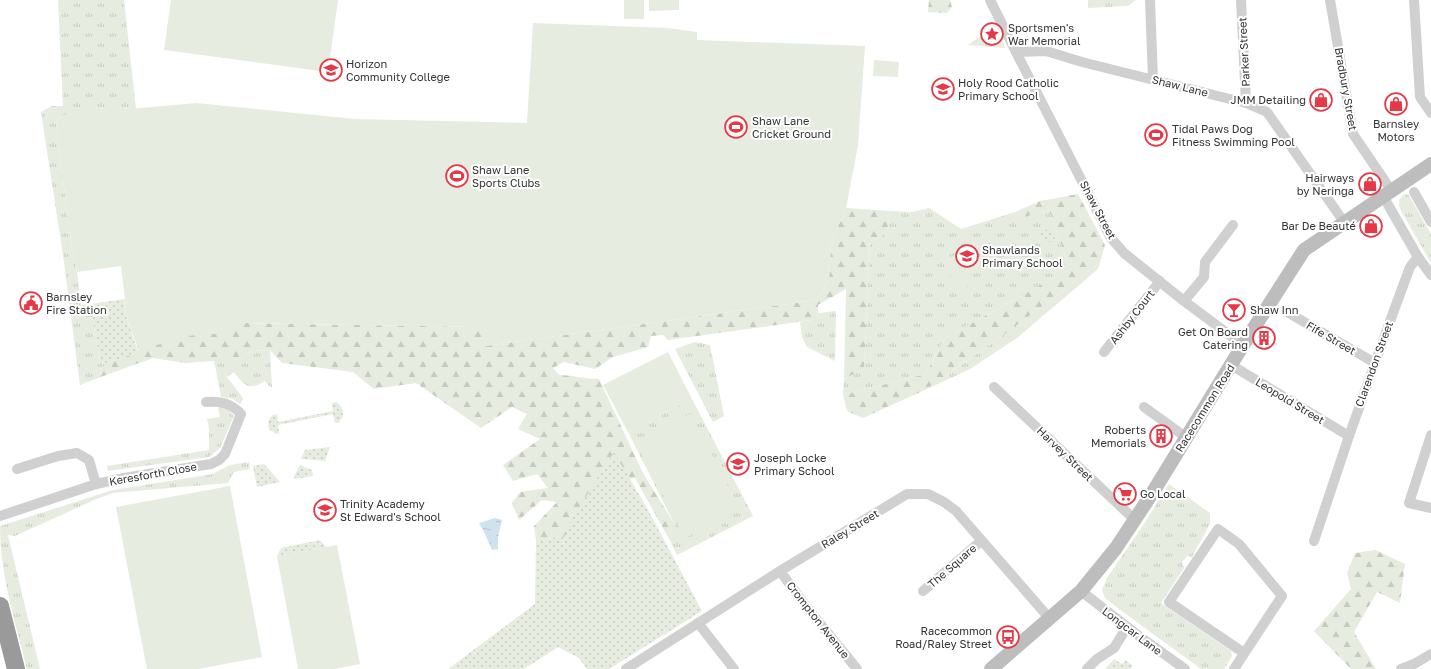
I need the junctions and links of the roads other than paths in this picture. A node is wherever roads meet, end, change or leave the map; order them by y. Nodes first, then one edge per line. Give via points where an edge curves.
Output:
1 (990, 0) edge
2 (1150, 0) edge
3 (1241, 0) edge
4 (1330, 0) edge
5 (1414, 0) edge
6 (1016, 52) junction
7 (1153, 80) junction
8 (1246, 103) junction
9 (1431, 113) edge
10 (1431, 164) edge
11 (1414, 192) dead end
12 (1387, 193) junction
13 (1344, 222) junction
14 (1431, 222) edge
15 (1233, 225) dead end
16 (1418, 257) junction
17 (1431, 275) edge
18 (1160, 281) junction
19 (1184, 301) junction
20 (1287, 312) dead end
21 (1243, 345) junction
22 (1104, 352) dead end
23 (1375, 363) junction
24 (1231, 365) junction
25 (994, 387) dead end
26 (206, 402) dead end
27 (1144, 407) dead end
28 (1431, 435) edge
29 (1348, 436) junction
30 (1187, 438) junction
31 (17, 469) dead end
32 (96, 484) junction
33 (1431, 508) edge
34 (0, 516) edge
35 (1136, 520) junction
36 (981, 541) junction
37 (1314, 541) dead end
38 (780, 571) junction
39 (923, 591) dead end
40 (1081, 591) junction
41 (0, 606) edge
42 (1050, 619) junction
43 (698, 623) junction
44 (1127, 627) junction
45 (1244, 653) junction
46 (1431, 654) edge
47 (16, 669) edge
48 (626, 669) edge
49 (734, 669) edge
50 (857, 669) edge
51 (991, 669) edge
52 (1087, 669) edge
53 (1185, 669) edge
54 (1234, 669) edge
55 (1401, 669) edge

1 - 6 street
2 - 7 street
3 - 8 street, Parker Street
4 - 12 street, Bradbury Street via 1353,134
5 - 9 street via 1420,98
6 - 7 street, Shaw Lane via 1046,51
6 - 18 street, Shaw Street via 1111,238 1122,251
7 - 8 street, Shaw Lane
8 - 13 street, Shaw Lane via 1267,112
10 - 12 street, Racecommon Road
11 - 14 street
12 - 13 street, Racecommon Road
12 - 16 street
13 - 21 street, Racecommon Road via 1304,250
15 - 19 street via 1205,262 1204,277
16 - 17 street
16 - 23 street, Clarendon Street via 1410,267
18 - 19 street, Shaw Street
18 - 22 street, Ashby Court
19 - 21 street, Shaw Street
20 - 23 street, Fife Street
21 - 24 street, Racecommon Road
23 - 29 street, Clarendon Street
24 - 29 street, Leopold Street
24 - 30 street, Racecommon Road
25 - 35 street, Harvey Street
26 - 32 street, Keresforth Close via 227,403 241,414 225,454 219,460 211,464
27 - 30 street
28 - 33 street via 1409,503
29 - 37 street, Clarendon Street
30 - 35 street, Racecommon Road
31 - 32 street via 77,453 89,460
32 - 34 street, Keresforth Close
35 - 40 street, Racecommon Road
36 - 38 street, Raley Street via 956,511 944,502 928,494 907,494
36 - 39 street, The Square
36 - 42 street, Raley Street
38 - 43 street, Raley Street
38 - 50 street, Crompton Avenue
40 - 42 street, Racecommon Road
40 - 44 street, Longcar Lane
41 - 47 highway
42 - 51 street, Racecommon Road
43 - 48 street, Raley Street
43 - 49 street
44 - 52 street via 1114,648 1097,658
44 - 53 street, Longcar Lane
45 - 45 street via 1169,602 1218,529 1239,544 1282,596
45 - 54 street
46 - 55 street

